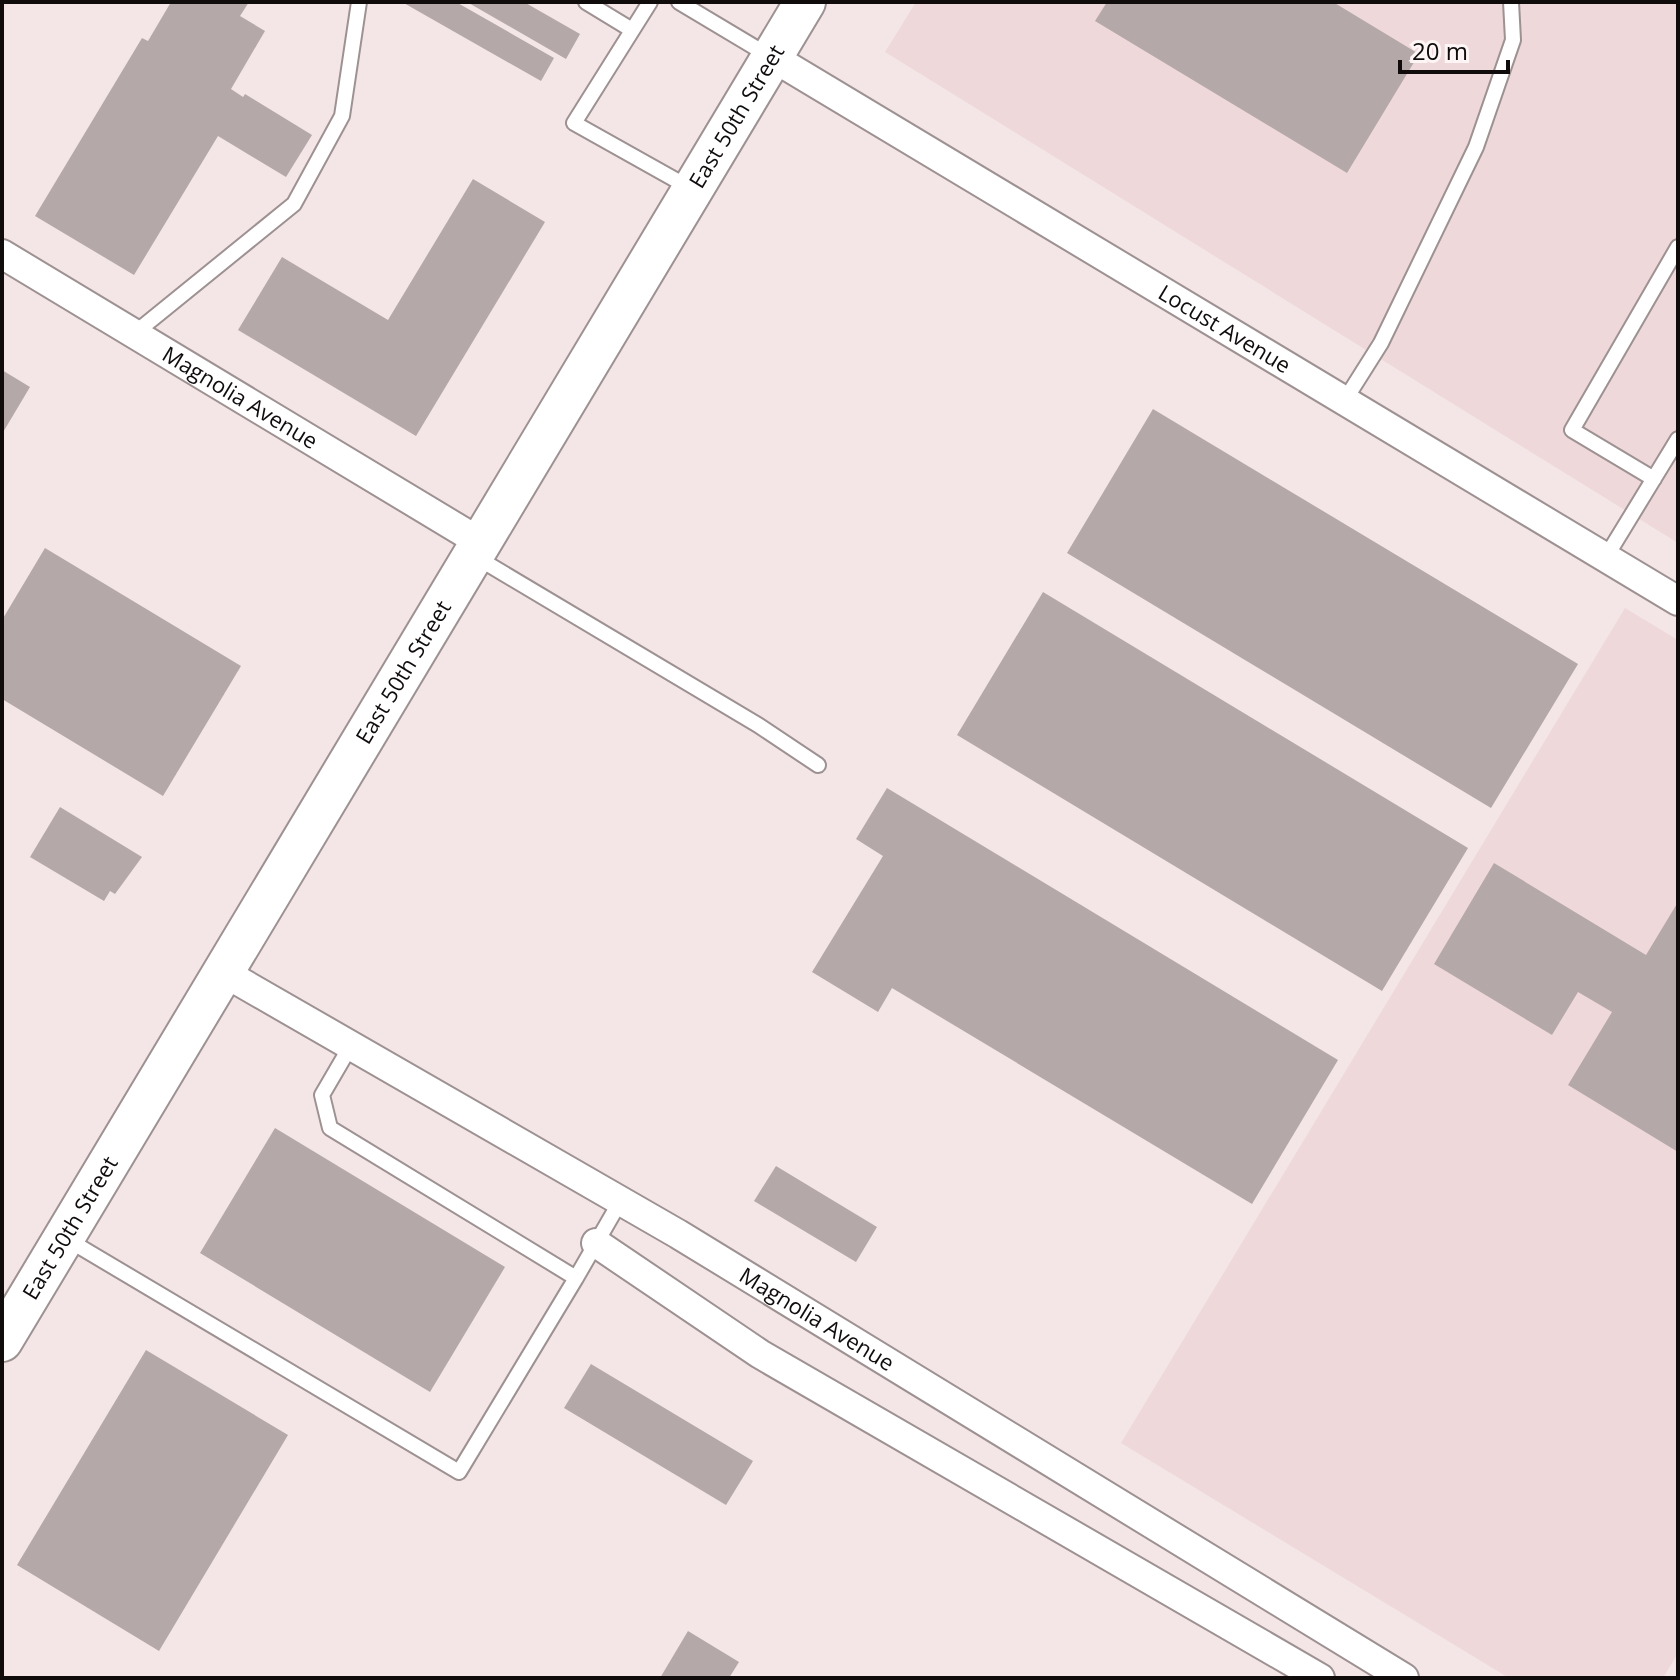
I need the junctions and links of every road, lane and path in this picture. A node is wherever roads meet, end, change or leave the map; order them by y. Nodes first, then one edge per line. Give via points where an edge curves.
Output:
1 (359, 2) edge
2 (586, 2) edge
3 (650, 2) edge
4 (679, 2) edge
5 (805, 2) edge
6 (1511, 2) edge
7 (632, 30) junction
8 (772, 57) junction
9 (692, 189) junction
10 (1678, 247) edge
11 (2, 254) edge
12 (135, 333) junction
13 (1345, 400) junction
14 (1678, 439) edge
15 (1654, 479) junction
16 (476, 548) junction
17 (1606, 557) junction
18 (1678, 601) edge
19 (818, 765) dead end
20 (223, 972) junction
21 (350, 1047) junction
22 (621, 1200) junction
23 (64, 1237) junction
24 (596, 1243) junction
25 (576, 1278) junction
26 (2, 1341) edge
27 (1320, 1678) edge
28 (1404, 1678) edge

1 - 12 lane via 342,116 294,204
2 - 7 lane
3 - 7 lane
4 - 8 lane
5 - 8 main road, East 50th Street
6 - 13 lane via 1513,40 1476,147 1381,343
7 - 9 lane via 574,123
8 - 9 main road, East 50th Street
8 - 13 street, Locust Avenue
9 - 16 main road, East 50th Street
10 - 15 lane via 1572,430
11 - 12 street, Magnolia Avenue
12 - 16 street, Magnolia Avenue
13 - 17 street, Locust Avenue
14 - 15 lane
15 - 17 lane
16 - 19 lane
16 - 20 main road, East 50th Street
17 - 18 street, Locust Avenue
20 - 21 street, Magnolia Avenue
20 - 23 main road, East 50th Street
21 - 22 street, Magnolia Avenue
21 - 25 lane via 322,1095 330,1128
22 - 24 lane
22 - 28 street, Magnolia Avenue
23 - 25 lane via 459,1472
23 - 26 main road, East 50th Street
24 - 25 lane
24 - 27 street via 760,1354

